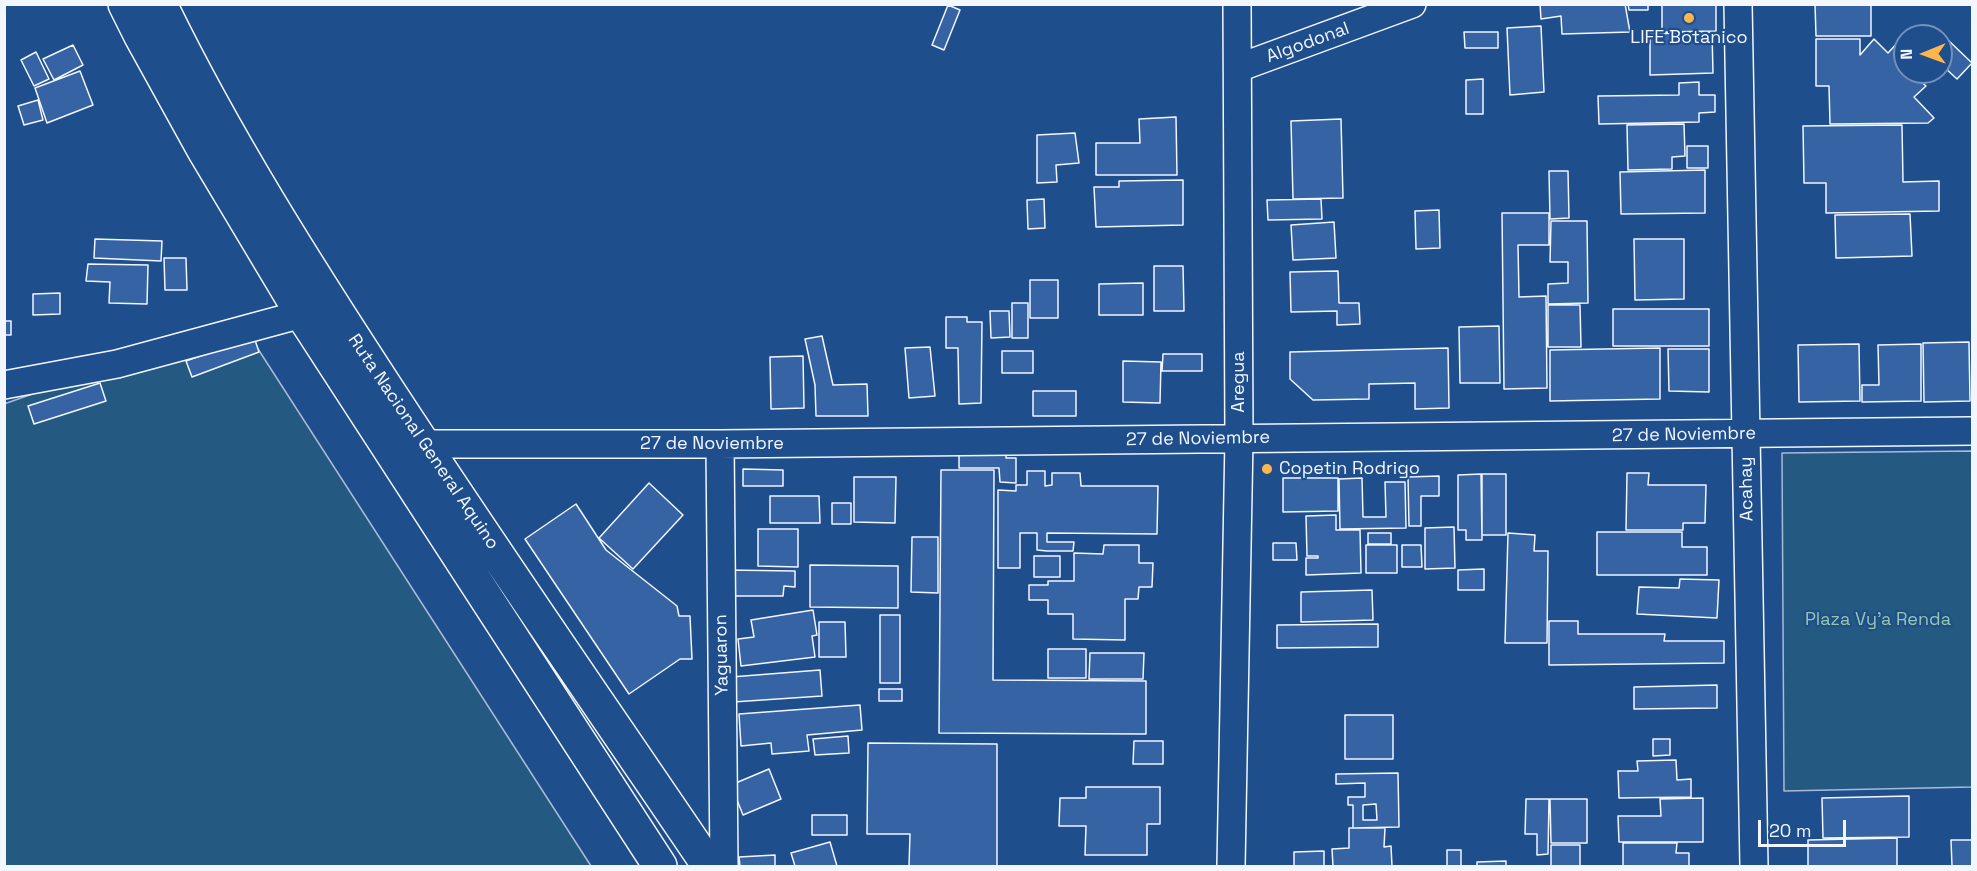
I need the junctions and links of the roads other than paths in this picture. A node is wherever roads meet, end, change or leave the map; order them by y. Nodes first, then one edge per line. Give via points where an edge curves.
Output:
1 (125, 4) edge
2 (160, 4) edge
3 (1237, 4) edge
4 (1412, 4) edge
5 (1738, 4) edge
6 (1239, 68) junction
7 (302, 314) junction
8 (4, 385) edge
9 (1972, 431) edge
10 (1746, 434) junction
11 (1239, 439) junction
12 (423, 444) junction
13 (720, 444) junction
14 (660, 867) edge
15 (710, 867) edge
16 (724, 867) edge
17 (1231, 867) edge
18 (1754, 867) edge

1 - 7 highway, Ruta Nacional General Aquino via 204,150
2 - 12 highway, Ruta Nacional General Aquino via 228,133 332,305
3 - 6 street, Aregua
4 - 6 street, Algodonal
5 - 10 street, Acahay
6 - 11 street, Aregua
7 - 8 street via 117,364
7 - 14 highway, Ruta Nacional General Aquino
9 - 10 street, 27 de Noviembre
10 - 11 street, 27 de Noviembre
10 - 18 street, Acahay
11 - 13 street, 27 de Noviembre
11 - 17 street, Aregua
12 - 13 street, 27 de Noviembre
12 - 15 highway, Ruta Nacional General Aquino
13 - 16 street, Yaguaron

